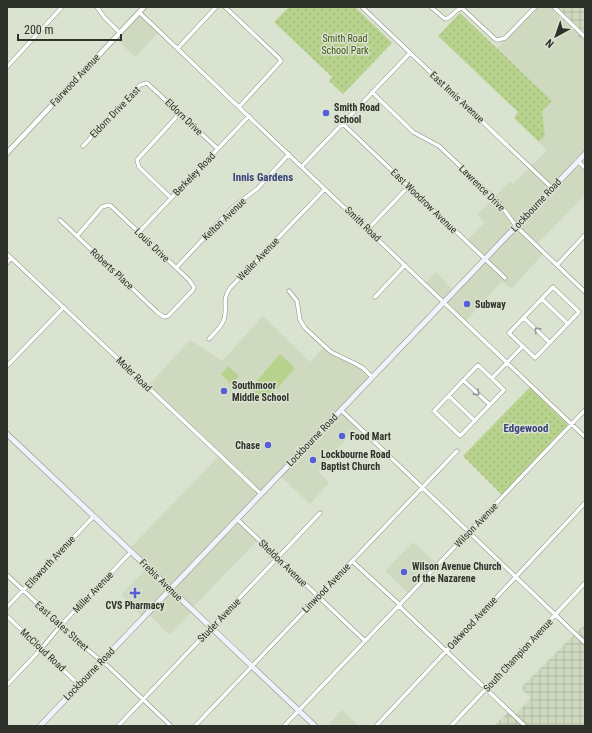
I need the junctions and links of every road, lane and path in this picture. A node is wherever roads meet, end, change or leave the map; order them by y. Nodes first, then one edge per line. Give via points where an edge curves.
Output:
1 (62, 7) edge
2 (97, 7) edge
3 (144, 7) edge
4 (216, 7) edge
5 (225, 7) edge
6 (362, 7) edge
7 (431, 7) edge
8 (535, 7) edge
9 (554, 7) edge
10 (139, 12) junction
11 (120, 33) junction
12 (585, 37) edge
13 (178, 48) junction
14 (410, 52) junction
15 (7, 67) edge
16 (150, 85) joint
17 (372, 92) junction
18 (239, 107) junction
19 (180, 113) junction
20 (249, 116) junction
21 (343, 124) junction
22 (83, 146) dead end
23 (218, 149) junction
24 (7, 154) edge
25 (290, 154) junction
26 (585, 154) edge
27 (578, 161) junction
28 (302, 166) junction
29 (585, 168) edge
30 (409, 186) junction
31 (325, 188) junction
32 (552, 188) junction
33 (172, 198) junction
34 (60, 220) dead end
35 (516, 226) junction
36 (368, 229) junction
37 (139, 232) junction
38 (585, 235) edge
39 (77, 236) junction
40 (7, 254) edge
41 (11, 258) junction
42 (485, 259) junction
43 (7, 263) edge
44 (405, 265) junction
45 (557, 265) junction
46 (176, 268) junction
47 (505, 278) dead end
48 (194, 287) joint
49 (289, 292) dead end
50 (585, 292) edge
51 (375, 297) dead end
52 (542, 299) junction
53 (444, 301) junction
54 (64, 307) junction
55 (524, 318) junction
56 (568, 324) junction
57 (209, 339) dead end
58 (550, 343) junction
59 (523, 346) junction
60 (507, 362) junction
61 (7, 366) edge
62 (372, 377) junction
63 (492, 378) junction
64 (463, 380) junction
65 (449, 396) junction
66 (490, 405) junction
67 (341, 410) junction
68 (585, 410) edge
69 (475, 421) junction
70 (572, 424) junction
71 (7, 434) edge
72 (585, 437) edge
73 (457, 451) dead end
74 (422, 487) junction
75 (261, 494) junction
76 (585, 503) edge
77 (320, 513) dead end
78 (94, 516) junction
79 (237, 519) junction
80 (469, 532) junction
81 (131, 552) junction
82 (278, 558) junction
83 (352, 561) junction
84 (7, 574) edge
85 (516, 577) junction
86 (585, 583) edge
87 (170, 589) junction
88 (23, 590) junction
89 (318, 596) junction
90 (399, 605) junction
91 (7, 607) edge
92 (556, 615) junction
93 (7, 616) edge
94 (60, 625) junction
95 (211, 628) junction
96 (365, 641) junction
97 (585, 643) edge
98 (42, 649) junction
99 (447, 650) junction
100 (102, 661) junction
101 (252, 666) junction
102 (80, 684) junction
103 (7, 685) edge
104 (486, 689) junction
105 (143, 699) junction
106 (299, 710) junction
107 (40, 726) edge
108 (118, 726) edge
109 (171, 726) edge
110 (195, 726) edge
111 (284, 726) edge
112 (315, 726) edge
113 (376, 726) edge
114 (451, 726) edge
115 (525, 726) edge

1 - 15 street
2 - 11 street
3 - 10 street, Fairwood Avenue
4 - 13 street
5 - 18 street via 281,61
6 - 14 street, East Innis Avenue
7 - 8 street via 445,19 462,8 498,40 505,38
9 - 12 street
10 - 11 street, Fairwood Avenue
10 - 13 street, Smith Road
11 - 24 street, Fairwood Avenue
13 - 18 street, Smith Road
14 - 17 street
14 - 32 street, East Innis Avenue
16 - 19 street, Eldorn Drive
16 - 22 street, Eldorn Drive East via 140,85
17 - 21 street
17 - 35 street, Lawrence Drive via 413,132 439,146 500,204
18 - 20 street, Smith Road
19 - 23 street, Eldorn Drive
19 - 33 street via 137,162 139,167
20 - 23 street, Berkeley Road
20 - 25 street, Smith Road
21 - 28 street
21 - 30 street, East Woodrow Avenue
23 - 33 street, Berkeley Road
25 - 28 street, Smith Road
25 - 46 street, Kelton Avenue via 257,189 233,207
26 - 27 main road, Lockbourne Road
27 - 29 street
27 - 32 main road, Lockbourne Road
28 - 31 street, Smith Road
30 - 36 street
30 - 42 street, East Woodrow Avenue
31 - 36 street, Smith Road
31 - 57 street, Weiler Avenue via 230,288 225,298 224,319
32 - 35 main road, Lockbourne Road
33 - 37 street, Berkeley Road
34 - 39 street, Roberts Place
35 - 42 main road, Lockbourne Road
35 - 45 street, Lawrence Drive
36 - 44 street, Smith Road
37 - 39 street, Louis Drive via 108,205 102,207
37 - 46 street, Louis Drive
38 - 45 street
39 - 48 street, Roberts Place via 164,317 168,316
40 - 41 street, Moler Road
41 - 43 street
41 - 54 street, Moler Road
42 - 47 street, East Woodrow Avenue
42 - 53 main road, Lockbourne Road
44 - 51 street
44 - 53 street, Smith Road
45 - 50 street, Lawrence Drive
46 - 48 street, Louis Drive
49 - 62 street via 297,300 300,320 305,328 331,352 363,368
52 - 55 street
52 - 56 street
52 - 56 street via 553,287 579,312
53 - 60 street, Smith Road
53 - 62 main road, Lockbourne Road
54 - 61 street
54 - 75 street, Moler Road
58 -> 55 street
55 - 59 street via 509,333
56 - 58 street
58 - 59 street via 535,358
59 - 60 street
60 - 63 street
60 - 70 street, Smith Road
62 - 67 main road, Lockbourne Road
63 - 64 street via 478,365
63 - 66 street via 504,390
64 - 65 street
64 -> 66 street
65 - 69 street
65 - 69 street via 434,411 460,436
66 - 69 street
67 - 74 street
67 - 75 main road, Lockbourne Road
68 - 70 street, Wilson Avenue
70 - 72 street, Smith Road
70 - 80 street, Wilson Avenue
71 - 78 main road, Frebis Avenue
73 - 74 street, Linwood Avenue
74 - 80 street
74 - 83 street, Linwood Avenue
75 - 79 main road, Lockbourne Road
76 - 85 street, Oakwood Avenue
77 - 82 street, Studer Avenue
78 - 81 main road, Frebis Avenue
78 - 88 street, Ellsworth Avenue
79 - 82 street, Sheldon Avenue
79 - 87 main road, Lockbourne Road
80 - 85 street
80 - 90 street, Wilson Avenue
81 - 87 main road, Frebis Avenue
81 - 94 street, Miller Avenue
82 - 89 street, Sheldon Avenue
82 - 95 street, Studer Avenue
83 - 89 street, Linwood Avenue
83 - 90 street
84 - 88 street, East Gates Street
85 - 92 street
85 - 99 street, Oakwood Avenue
86 - 92 street, South Champion Avenue
87 - 95 main road, Frebis Avenue
87 - 100 main road, Lockbourne Road
88 - 91 street, Ellsworth Avenue
88 - 94 street, East Gates Street
89 - 96 street, Sheldon Avenue
89 - 101 street, Linwood Avenue
90 - 96 street, Wilson Avenue
90 - 99 street
92 - 97 street
92 - 104 street, South Champion Avenue
93 - 98 street, McCloud Road
94 - 98 street, Miller Avenue
94 - 100 street, East Gates Street
95 - 101 main road, Frebis Avenue
95 - 105 street, Studer Avenue
96 - 106 street, Wilson Avenue
98 - 102 street, McCloud Road
98 - 103 street, Miller Avenue
99 - 104 street
99 - 113 street, Oakwood Avenue
100 - 102 main road, Lockbourne Road
100 - 105 street, East Gates Street
101 - 106 main road, Frebis Avenue
101 - 110 street, Linwood Avenue
102 - 107 main road, Lockbourne Road
104 - 114 street, South Champion Avenue
104 - 115 street
105 - 108 street, Studer Avenue
105 - 109 street, East Gates Street
106 - 111 street, Wilson Avenue
106 - 112 main road, Frebis Avenue

